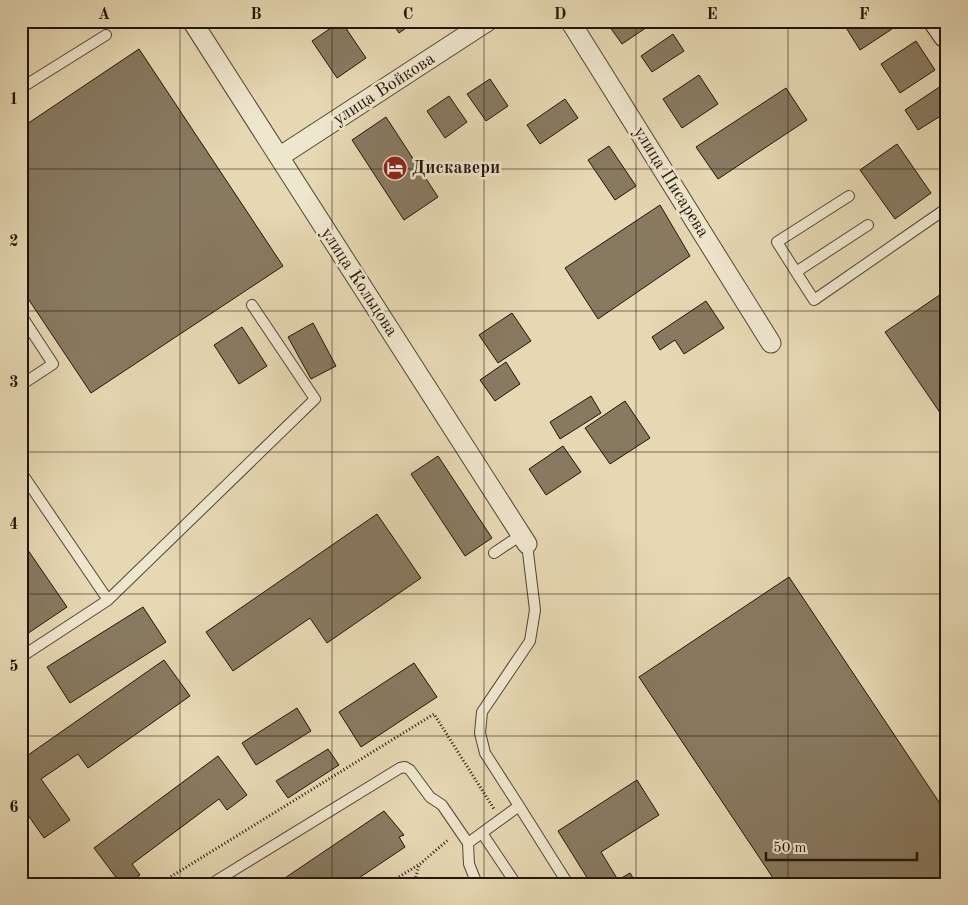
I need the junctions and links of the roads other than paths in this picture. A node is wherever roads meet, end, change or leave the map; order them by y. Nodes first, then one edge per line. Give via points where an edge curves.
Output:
1 (192, 21) edge
2 (488, 21) edge
3 (570, 21) edge
4 (938, 21) edge
5 (947, 34) edge
6 (106, 35) dead end
7 (21, 88) edge
8 (279, 157) junction
9 (849, 196) dead end
10 (947, 208) edge
11 (868, 225) dead end
12 (796, 272) junction
13 (252, 305) dead end
14 (21, 316) edge
15 (771, 343) dead end
16 (21, 385) edge
17 (21, 472) edge
18 (524, 539) junction
19 (494, 553) dead end
20 (108, 600) junction
21 (21, 657) edge
22 (519, 806) junction
23 (482, 833) junction
24 (468, 843) junction
25 (211, 884) edge
26 (477, 884) edge
27 (516, 884) edge
28 (568, 884) edge

1 - 8 street, улица Кольцова
2 - 8 street, улица Войкова
3 - 15 street, улица Писарева
4 - 5 street
6 - 7 lane
8 - 18 street, улица Кольцова
9 - 12 lane via 777,242
10 - 12 lane via 814,300
11 - 12 lane
13 - 20 lane via 315,399
14 - 16 lane via 54,364
17 - 20 lane
18 - 19 lane
18 - 22 lane via 535,610 530,641 482,712 480,733 485,753
20 - 21 lane
22 - 23 lane
22 - 28 lane
23 - 24 lane
23 - 27 lane
24 - 25 lane via 442,804 430,797 405,767
24 - 26 lane via 469,864

